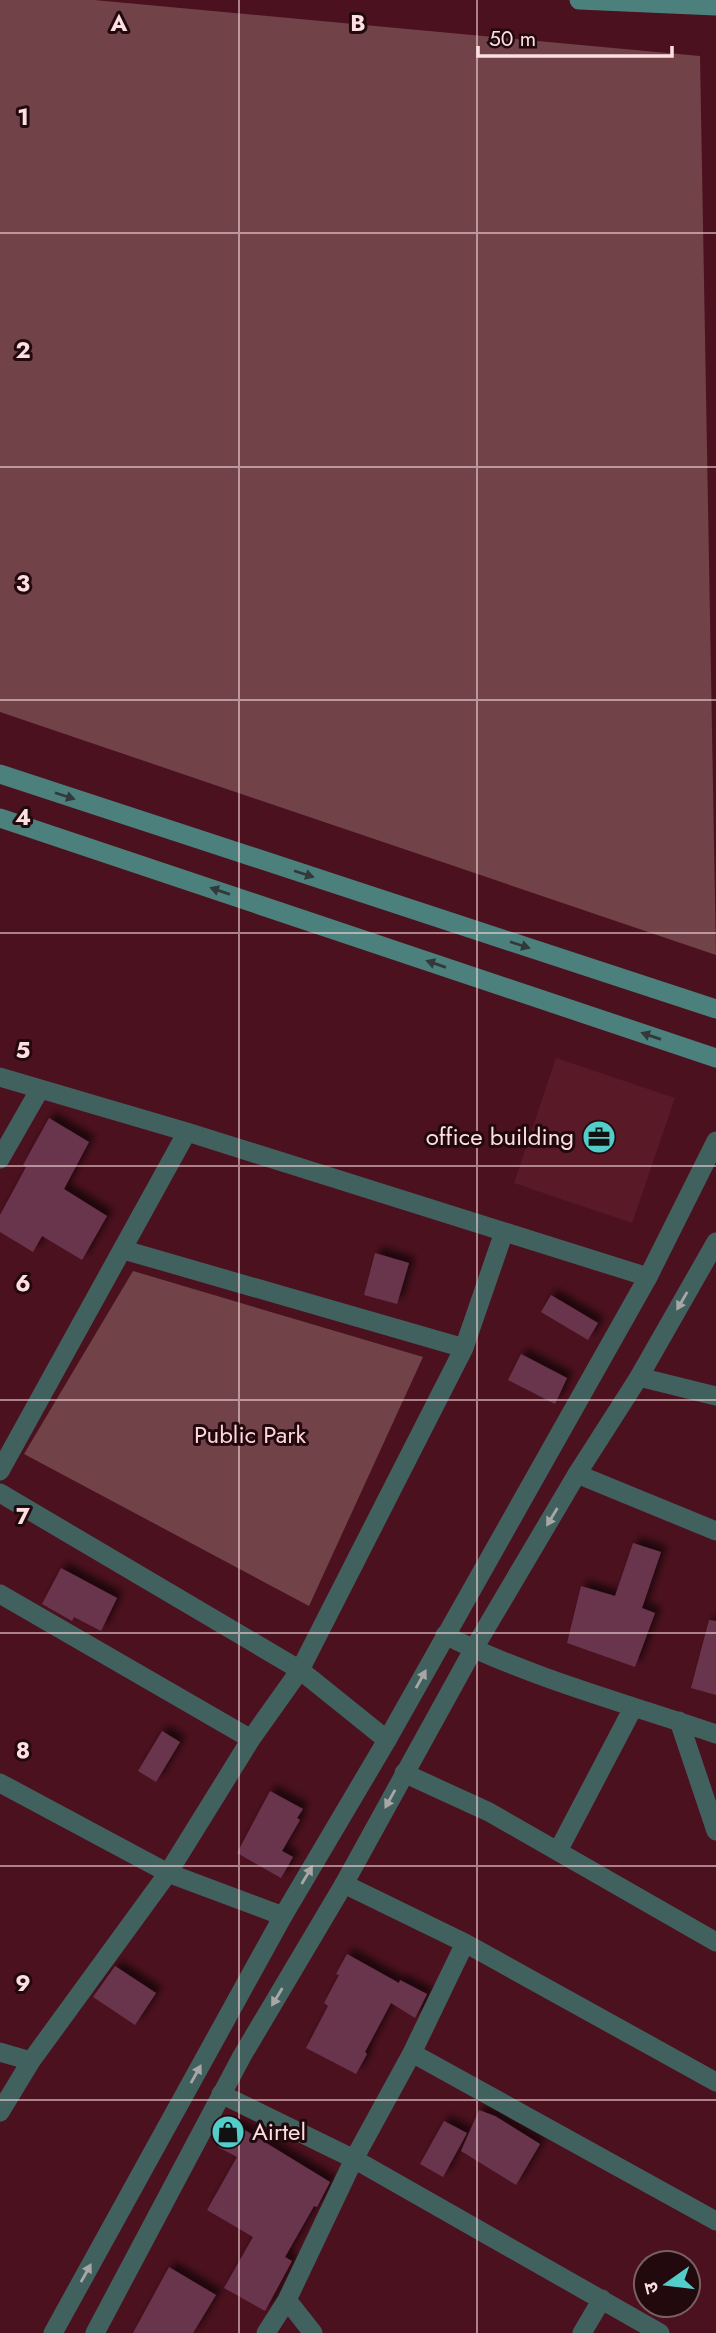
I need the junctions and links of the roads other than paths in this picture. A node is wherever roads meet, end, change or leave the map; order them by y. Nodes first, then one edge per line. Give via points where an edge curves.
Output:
1 (579, 0) edge
2 (716, 6) edge
3 (0, 774) edge
4 (0, 818) edge
5 (716, 1009) edge
6 (716, 1058) edge
7 (0, 1077) edge
8 (40, 1089) junction
9 (187, 1132) junction
10 (716, 1141) edge
11 (0, 1159) edge
12 (504, 1232) junction
13 (716, 1242) edge
14 (124, 1250) junction
15 (648, 1278) junction
16 (464, 1348) junction
17 (639, 1377) junction
18 (716, 1396) edge
19 (0, 1471) edge
20 (577, 1474) junction
21 (0, 1493) edge
22 (716, 1531) edge
23 (0, 1594) edge
24 (445, 1635) junction
25 (473, 1650) junction
26 (300, 1670) junction
27 (633, 1708) junction
28 (679, 1721) junction
29 (716, 1734) edge
30 (251, 1740) junction
31 (387, 1740) junction
32 (404, 1773) junction
33 (0, 1783) edge
34 (716, 1831) edge
35 (558, 1851) junction
36 (168, 1873) junction
37 (344, 1884) junction
38 (283, 1916) junction
39 (716, 1942) edge
40 (464, 1943) junction
41 (0, 2052) edge
42 (412, 2053) junction
43 (31, 2060) junction
44 (716, 2082) edge
45 (221, 2094) junction
46 (0, 2112) edge
47 (354, 2159) junction
48 (716, 2221) edge
49 (287, 2300) junction
50 (602, 2300) junction
51 (53, 2333) edge
52 (95, 2333) edge
53 (265, 2333) edge
54 (313, 2333) edge
55 (582, 2333) edge
56 (660, 2333) edge

1 - 2 main road
3 -> 5 main road
6 -> 4 main road
7 - 8 street
8 - 9 street
8 - 11 street
9 - 12 street
9 - 14 street
10 - 15 street
12 - 15 street
12 - 16 street
13 -> 17 street
14 - 16 street
14 - 19 street
15 - 24 street
16 - 26 street
17 - 18 street
17 - 20 street
20 - 22 street
20 -> 25 street
21 - 26 street
23 - 30 street
24 - 25 street
31 -> 24 street
25 - 27 street
25 - 32 street
26 - 30 street
26 - 31 street
27 - 28 street
27 - 35 street
28 - 29 street
28 - 34 street
30 - 36 street
38 -> 31 street
32 - 35 street via 489,1812
32 -> 37 street
33 - 36 street
35 - 39 street
36 - 38 street
36 - 43 street
37 - 40 street
37 -> 45 street
51 -> 38 street
40 - 42 street
40 - 44 street
41 - 43 street
42 - 47 street
42 - 48 street
43 - 46 street
45 - 47 street
45 - 52 street
47 - 49 street
47 - 50 street
49 - 53 street
49 - 54 street
50 - 55 street
50 - 56 street

